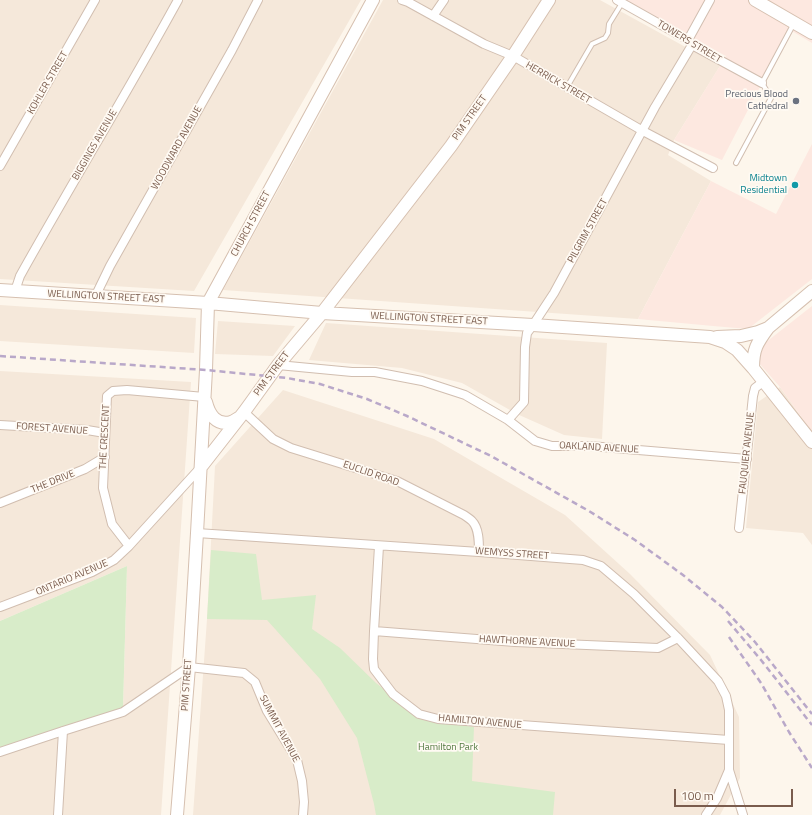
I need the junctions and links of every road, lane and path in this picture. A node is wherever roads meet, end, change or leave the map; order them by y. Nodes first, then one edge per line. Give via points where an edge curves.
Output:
1 (95, 0) edge
2 (178, 0) edge
3 (258, 0) edge
4 (373, 0) edge
5 (402, 0) edge
6 (444, 0) edge
7 (549, 0) edge
8 (710, 0) edge
9 (755, 0) edge
10 (620, 2) edge
11 (433, 16) junction
12 (794, 23) junction
13 (812, 33) edge
14 (690, 42) junction
15 (513, 56) junction
16 (762, 83) junction
17 (566, 87) junction
18 (643, 131) junction
19 (736, 163) dead end
20 (0, 166) edge
21 (713, 168) dead end
22 (0, 290) edge
23 (15, 291) junction
24 (812, 292) edge
25 (95, 297) junction
26 (208, 303) junction
27 (322, 313) junction
28 (533, 325) junction
29 (768, 328) junction
30 (710, 337) junction
31 (278, 365) junction
32 (753, 368) junction
33 (763, 382) junction
34 (204, 397) junction
35 (242, 415) junction
36 (508, 420) junction
37 (0, 425) edge
38 (105, 433) junction
39 (812, 442) edge
40 (105, 457) junction
41 (747, 459) junction
42 (201, 467) junction
43 (0, 503) edge
44 (739, 528) dead end
45 (197, 533) junction
46 (129, 546) junction
47 (379, 546) junction
48 (479, 552) junction
49 (0, 607) edge
50 (374, 631) junction
51 (678, 638) junction
52 (189, 667) junction
53 (62, 731) junction
54 (729, 740) junction
55 (0, 752) edge
56 (729, 770) junction
57 (58, 815) edge
58 (177, 815) edge
59 (303, 815) edge
60 (706, 815) edge
61 (743, 815) edge

1 - 20 street, KOHLER STREET
2 - 23 street, BIGGINGS AVENUE via 69,188 20,276
3 - 25 street, WOODWARD AVENUE
4 - 26 main road, CHURCH STREET
5 - 11 street, HERRICK STREET
6 - 11 street
7 - 15 main road, PIM STREET
8 - 14 street, PILGRIM STREET
9 - 12 main road
10 - 14 street, TOWERS STREET
10 - 17 lane via 605,38 592,44
11 - 15 street, HERRICK STREET via 484,44
12 - 13 main road
12 - 16 lane
14 - 16 street, TOWERS STREET
14 - 18 street, PILGRIM STREET
15 - 17 street, HERRICK STREET
15 - 27 main road, PIM STREET via 451,146
16 - 19 lane via 770,98
17 - 18 street, HERRICK STREET
18 - 21 street, HERRICK STREET
18 - 28 street, PILGRIM STREET via 554,293
22 - 23 main road, WELLINGTON STREET EAST
23 - 25 main road, WELLINGTON STREET EAST
24 - 29 main road
25 - 26 main road, WELLINGTON STREET EAST
26 - 27 main road, WELLINGTON STREET EAST
26 - 34 main road, CHURCH STREET
27 - 28 main road, WELLINGTON STREET EAST
27 - 31 main road, PIM STREET
28 - 30 main road, WELLINGTON STREET EAST
28 - 36 street, PILGRIM STREET via 527,333 525,347 524,402
29 - 30 main road via 741,336
29 - 32 main road via 756,347
30 - 32 main road, WELLINGTON STREET EAST via 725,342 737,350
31 - 35 main road, PIM STREET
31 - 36 street, OAKLAND AVENUE via 375,372 422,381 464,395
32 - 33 main road, WELLINGTON STREET EAST
33 - 39 main road, WELLINGTON STREET EAST
33 - 41 street, FAUQUIER AVENUE via 755,388 753,396
34 - 35 main road via 208,411 214,419 222,423 230,422
34 - 38 street, THE CRESCENT via 113,391 107,396
34 - 42 main road, CHURCH STREET
35 - 42 main road, PIM STREET
35 - 48 street, EUCLID ROAD via 291,448 397,481 464,515 473,522
36 - 41 street, OAKLAND AVENUE via 535,441 552,446 590,446
37 - 38 street, FOREST AVENUE
38 - 40 street, THE CRESCENT
40 - 43 street, THE DRIVE via 85,469
40 - 46 street, THE CRESCENT via 103,488 112,524
41 - 44 street, FAUQUIER AVENUE
42 - 45 main road, PIM STREET
42 - 46 street, ONTARIO AVENUE
45 - 47 street, WEMYSS STREET
45 - 52 main road, PIM STREET
46 - 49 street, ONTARIO AVENUE via 114,560 92,572
47 - 48 street, WEMYSS STREET
47 - 50 street, HAMILTON AVENUE
48 - 51 street, WEMYSS STREET via 583,560 601,566 634,594
50 - 51 street, HAWTHORNE AVENUE via 516,642 658,648
50 - 54 street, HAMILTON AVENUE via 374,670 393,694 419,714 438,719
51 - 54 street, WEMYSS STREET via 718,681 726,696 729,710
52 - 53 street via 123,712
52 - 58 main road, PIM STREET
52 - 59 street, SUMMIT AVENUE via 244,673 255,682 268,711 297,760 302,781
53 - 55 street
53 - 57 street
54 - 56 street
56 - 60 street via 717,798
56 - 61 street

